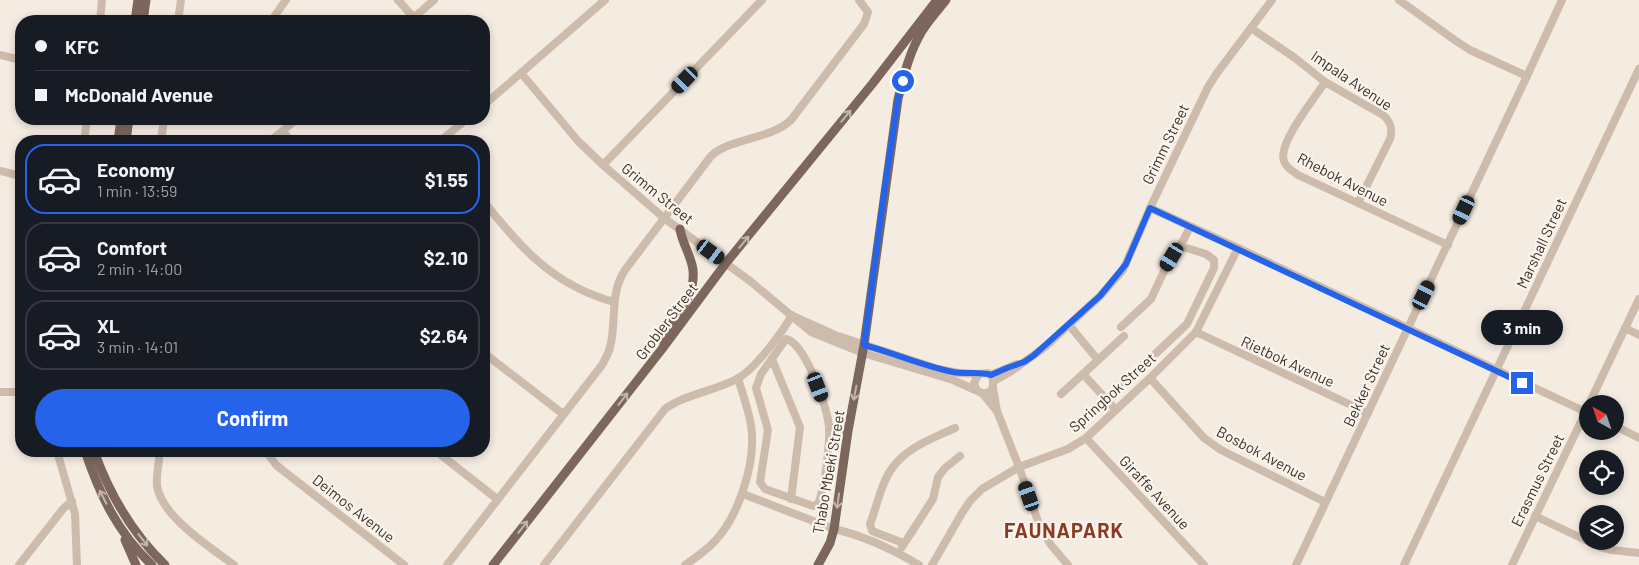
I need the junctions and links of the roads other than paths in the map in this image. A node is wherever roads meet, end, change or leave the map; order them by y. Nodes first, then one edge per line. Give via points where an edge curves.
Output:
1 (102, 0) edge
2 (138, 0) edge
3 (146, 0) edge
4 (182, 0) edge
5 (286, 0) edge
6 (398, 0) edge
7 (434, 0) edge
8 (605, 0) edge
9 (762, 0) edge
10 (859, 0) edge
11 (937, 0) edge
12 (942, 0) edge
13 (946, 0) edge
14 (1272, 0) edge
15 (1399, 0) edge
16 (1562, 0) edge
17 (101, 15) edge
18 (136, 15) edge
19 (144, 15) edge
20 (179, 15) edge
21 (275, 15) edge
22 (409, 15) edge
23 (417, 15) edge
24 (1251, 28) junction
25 (923, 29) junction
26 (0, 56) edge
27 (15, 59) edge
28 (1639, 68) edge
29 (521, 73) junction
30 (1527, 76) junction
31 (1325, 82) junction
32 (873, 83) junction
33 (490, 100) edge
34 (290, 125) edge
35 (460, 125) edge
36 (283, 131) junction
37 (278, 135) edge
38 (286, 135) edge
39 (447, 135) edge
40 (603, 166) junction
41 (0, 171) edge
42 (15, 175) edge
43 (1358, 203) junction
44 (1150, 208) junction
45 (490, 209) edge
46 (664, 218) junction
47 (1190, 226) junction
48 (680, 229) junction
49 (1448, 245) junction
50 (1180, 246) junction
51 (1238, 248) junction
52 (726, 263) junction
53 (1639, 299) edge
54 (614, 302) junction
55 (792, 315) junction
56 (1069, 325) junction
57 (1121, 327) dead end
58 (1625, 328) junction
59 (1407, 329) junction
60 (1196, 332) junction
61 (1639, 335) edge
62 (1124, 336) dead end
63 (662, 349) junction
64 (863, 349) junction
65 (490, 358) edge
66 (772, 359) junction
67 (1098, 360) junction
68 (1496, 370) junction
69 (978, 374) junction
70 (1083, 374) junction
71 (738, 378) junction
72 (1150, 378) junction
73 (993, 381) junction
74 (979, 391) junction
75 (0, 392) edge
76 (15, 392) edge
77 (1061, 394) dead end
78 (1594, 395) edge
79 (1105, 399) junction
80 (1579, 406) edge
81 (1116, 410) junction
82 (997, 411) junction
83 (563, 414) junction
84 (1368, 414) junction
85 (1077, 425) dead end
86 (1579, 425) edge
87 (829, 427) junction
88 (955, 428) dead end
89 (1624, 430) edge
90 (848, 431) junction
91 (1086, 438) junction
92 (1639, 438) edge
93 (960, 456) dead end
94 (59, 457) edge
95 (87, 457) edge
96 (96, 457) edge
97 (159, 457) edge
98 (270, 457) edge
99 (444, 457) edge
100 (1020, 468) junction
101 (743, 494) junction
102 (497, 499) junction
103 (791, 499) junction
104 (72, 501) junction
105 (1325, 502) junction
106 (1535, 516) junction
107 (118, 524) junction
108 (834, 529) junction
109 (903, 543) junction
110 (1639, 552) edge
111 (899, 553) junction
112 (19, 565) edge
113 (77, 565) edge
114 (136, 565) edge
115 (152, 565) edge
116 (165, 565) edge
117 (234, 565) edge
118 (404, 565) edge
119 (447, 565) edge
120 (493, 565) edge
121 (544, 565) edge
122 (685, 565) edge
123 (818, 565) edge
124 (919, 565) edge
125 (932, 565) edge
126 (1068, 565) edge
127 (1204, 565) edge
128 (1296, 565) edge
129 (1404, 565) edge
130 (1512, 565) edge

1 - 17 street
2 - 18 main road
3 - 19 main road
4 - 20 street
5 - 21 street
6 - 22 street
7 - 23 street
8 - 29 street
9 - 40 street
10 - 46 street, Grobler Street via 868,12 862,29 791,120 781,128 714,153
11 - 32 main road, Grobler Street
12 - 25 main road
13 - 25 main road
14 - 24 street, Grimm Street
15 - 30 street via 1470,50
16 - 30 street, Bekker Street
24 - 31 street, Impala Avenue
24 - 44 street, Grimm Street via 1208,87
25 - 32 main road
25 - 64 main road, Thabo Mbeki Street via 907,64 898,99
26 - 27 street
28 - 68 street, Marshall Street
29 - 33 street
29 - 40 street, Grimm Street
30 - 49 street, Bekker Street
31 - 43 street, Impala Avenue via 1383,115 1392,127 1390,139
31 - 43 street, Rhebok Avenue via 1287,140 1284,162 1298,175
52 -> 32 main road, Grobler Street
34 - 36 street
35 - 39 street
36 - 37 street
36 - 38 street
40 - 46 street, Grimm Street
41 - 42 street
43 - 49 street, Rhebok Avenue
44 - 47 street
44 - 56 street, Grimm Street via 1123,270
45 - 54 street via 547,269 572,286
46 - 48 street, Grimm Street
46 - 54 street, Grobler Street via 621,276
47 - 50 street
47 - 51 street
48 - 52 street, Grimm Street
48 - 63 main road via 692,262 692,285 687,301 667,332
49 - 59 street, Bekker Street
50 - 57 street via 1151,298
50 - 79 street via 1206,254 1214,260 1214,268 1188,324
51 - 59 street
51 - 60 street, Springbok Street
52 - 55 street, Grimm Street
52 - 63 main road, Grobler Street
53 - 58 street, Erasmus Street
54 - 83 street, Grobler Street via 609,351 602,365
55 - 64 street, Grimm Street
55 - 71 street via 761,356
56 - 67 street
56 - 73 street, Grimm Street via 1045,347
58 - 61 street
58 - 78 street, Erasmus Street
59 - 68 street
59 - 84 street, Bekker Street
60 - 72 street, Springbok Street
60 - 84 street, Rietbok Avenue
62 - 67 street
120 -> 63 main road, Grobler Street
64 - 69 street, Grimm Street via 938,369
64 - 74 street, Grimm Street
64 -> 90 main road, Thabo Mbeki Street
65 - 83 street
66 - 87 street via 786,339 798,346 818,387
66 - 103 street via 800,427
66 - 103 street via 756,388 768,430 760,482 764,489
67 - 70 street
68 - 80 street
68 - 129 street, Marshall Street
69 - 73 street via 985,373
69 - 74 street via 974,383
70 - 77 street
70 - 79 street
71 - 101 street via 752,434
71 - 121 street via 666,408
72 - 81 street, Springbok Street
72 - 105 street, Bosbok Avenue via 1212,444
73 - 74 street via 988,392
73 - 82 street
74 - 82 street
75 - 76 street
79 - 81 street
79 - 85 street
81 - 91 street, Springbok Street
82 - 100 street
83 - 102 street, Grobler Street
84 - 105 street, Bekker Street
86 - 106 street, Erasmus Street
87 - 90 street
87 - 103 street via 818,504 810,506
88 - 109 street via 908,452 887,477 870,528
89 - 92 street
90 -> 108 main road, Thabo Mbeki Street
91 - 100 street, Springbok Street
91 - 127 street, Giraffe Avenue
93 - 109 street via 938,477 933,499
94 - 104 street
107 -> 95 main road via 99,489
96 -> 116 main road via 118,502 143,541
97 - 117 street via 157,486 164,505 180,524
98 - 118 street, Deimos Avenue via 282,470
99 - 102 street
100 - 125 street, Springbok Street via 986,486 970,501
100 - 126 street via 1041,530
101 - 108 street
101 - 122 street via 716,540
102 - 119 street, Grobler Street
104 - 112 street
104 - 113 street via 76,520
105 - 128 street, Bekker Street
106 - 110 street via 1600,547
106 - 130 street, Erasmus Street
107 - 114 main road
107 - 115 main road
108 - 111 street
108 - 123 main road, Thabo Mbeki Street
109 - 111 street
111 - 124 street

